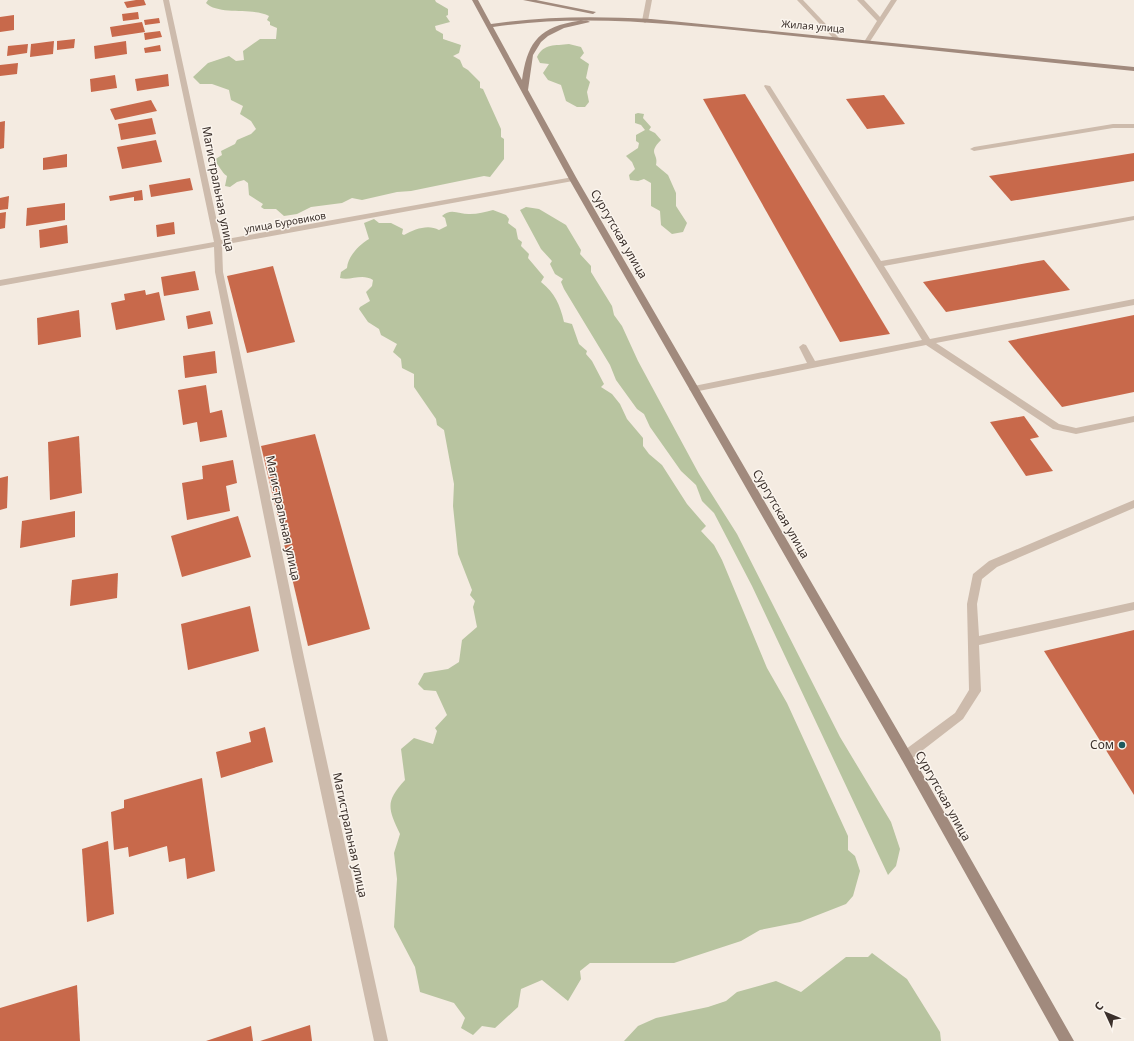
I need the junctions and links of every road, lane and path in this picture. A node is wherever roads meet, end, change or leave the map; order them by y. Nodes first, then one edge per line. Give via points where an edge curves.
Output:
1 (166, 0) edge
2 (475, 0) edge
3 (526, 0) edge
4 (649, 0) edge
5 (800, 0) edge
6 (860, 0) edge
7 (894, 0) edge
8 (631, 20) junction
9 (645, 21) junction
10 (881, 21) junction
11 (489, 26) junction
12 (838, 39) junction
13 (867, 42) junction
14 (1134, 69) edge
15 (767, 86) dead end
16 (524, 92) junction
17 (1134, 126) edge
18 (974, 148) dead end
19 (573, 179) junction
20 (1134, 218) edge
21 (218, 244) junction
22 (879, 264) junction
23 (0, 284) edge
24 (1134, 302) edge
25 (928, 342) junction
26 (802, 347) dead end
27 (812, 365) junction
28 (694, 389) junction
29 (1134, 419) edge
30 (1134, 504) edge
31 (1134, 606) edge
32 (973, 642) junction
33 (906, 756) junction
34 (381, 1041) edge
35 (1067, 1041) edge

1 - 21 street, Магистральная улица
2 - 11 main road, Сургутская улица
3 - 8 main road
4 - 9 street
5 - 12 street
6 - 10 street
7 - 10 street
8 - 9 main road, Жилая улица
8 - 11 main road, Жилая улица via 553,17
8 - 16 main road via 579,22 547,33 535,44 530,54
9 - 12 main road, Жилая улица
10 - 13 street
11 - 16 main road, Сургутская улица
12 - 13 main road, Жилая улица
13 - 14 main road, Жилая улица
15 - 22 street
16 - 19 main road, Сургутская улица
17 - 18 street via 1113,126
19 - 21 street, улица Буровиков
19 - 28 main road, Сургутская улица
20 - 22 street
21 - 23 street, улица Буровиков
21 - 34 street, Магистральная улица via 221,280
22 - 25 street
24 - 25 street
25 - 27 street
25 - 29 street via 1056,427 1076,431
26 - 27 street
27 - 28 street
28 - 33 main road, Сургутская улица
30 - 32 street via 993,564 977,577 972,604
31 - 32 street
32 - 33 street via 975,691 959,716
33 - 35 main road, Сургутская улица

